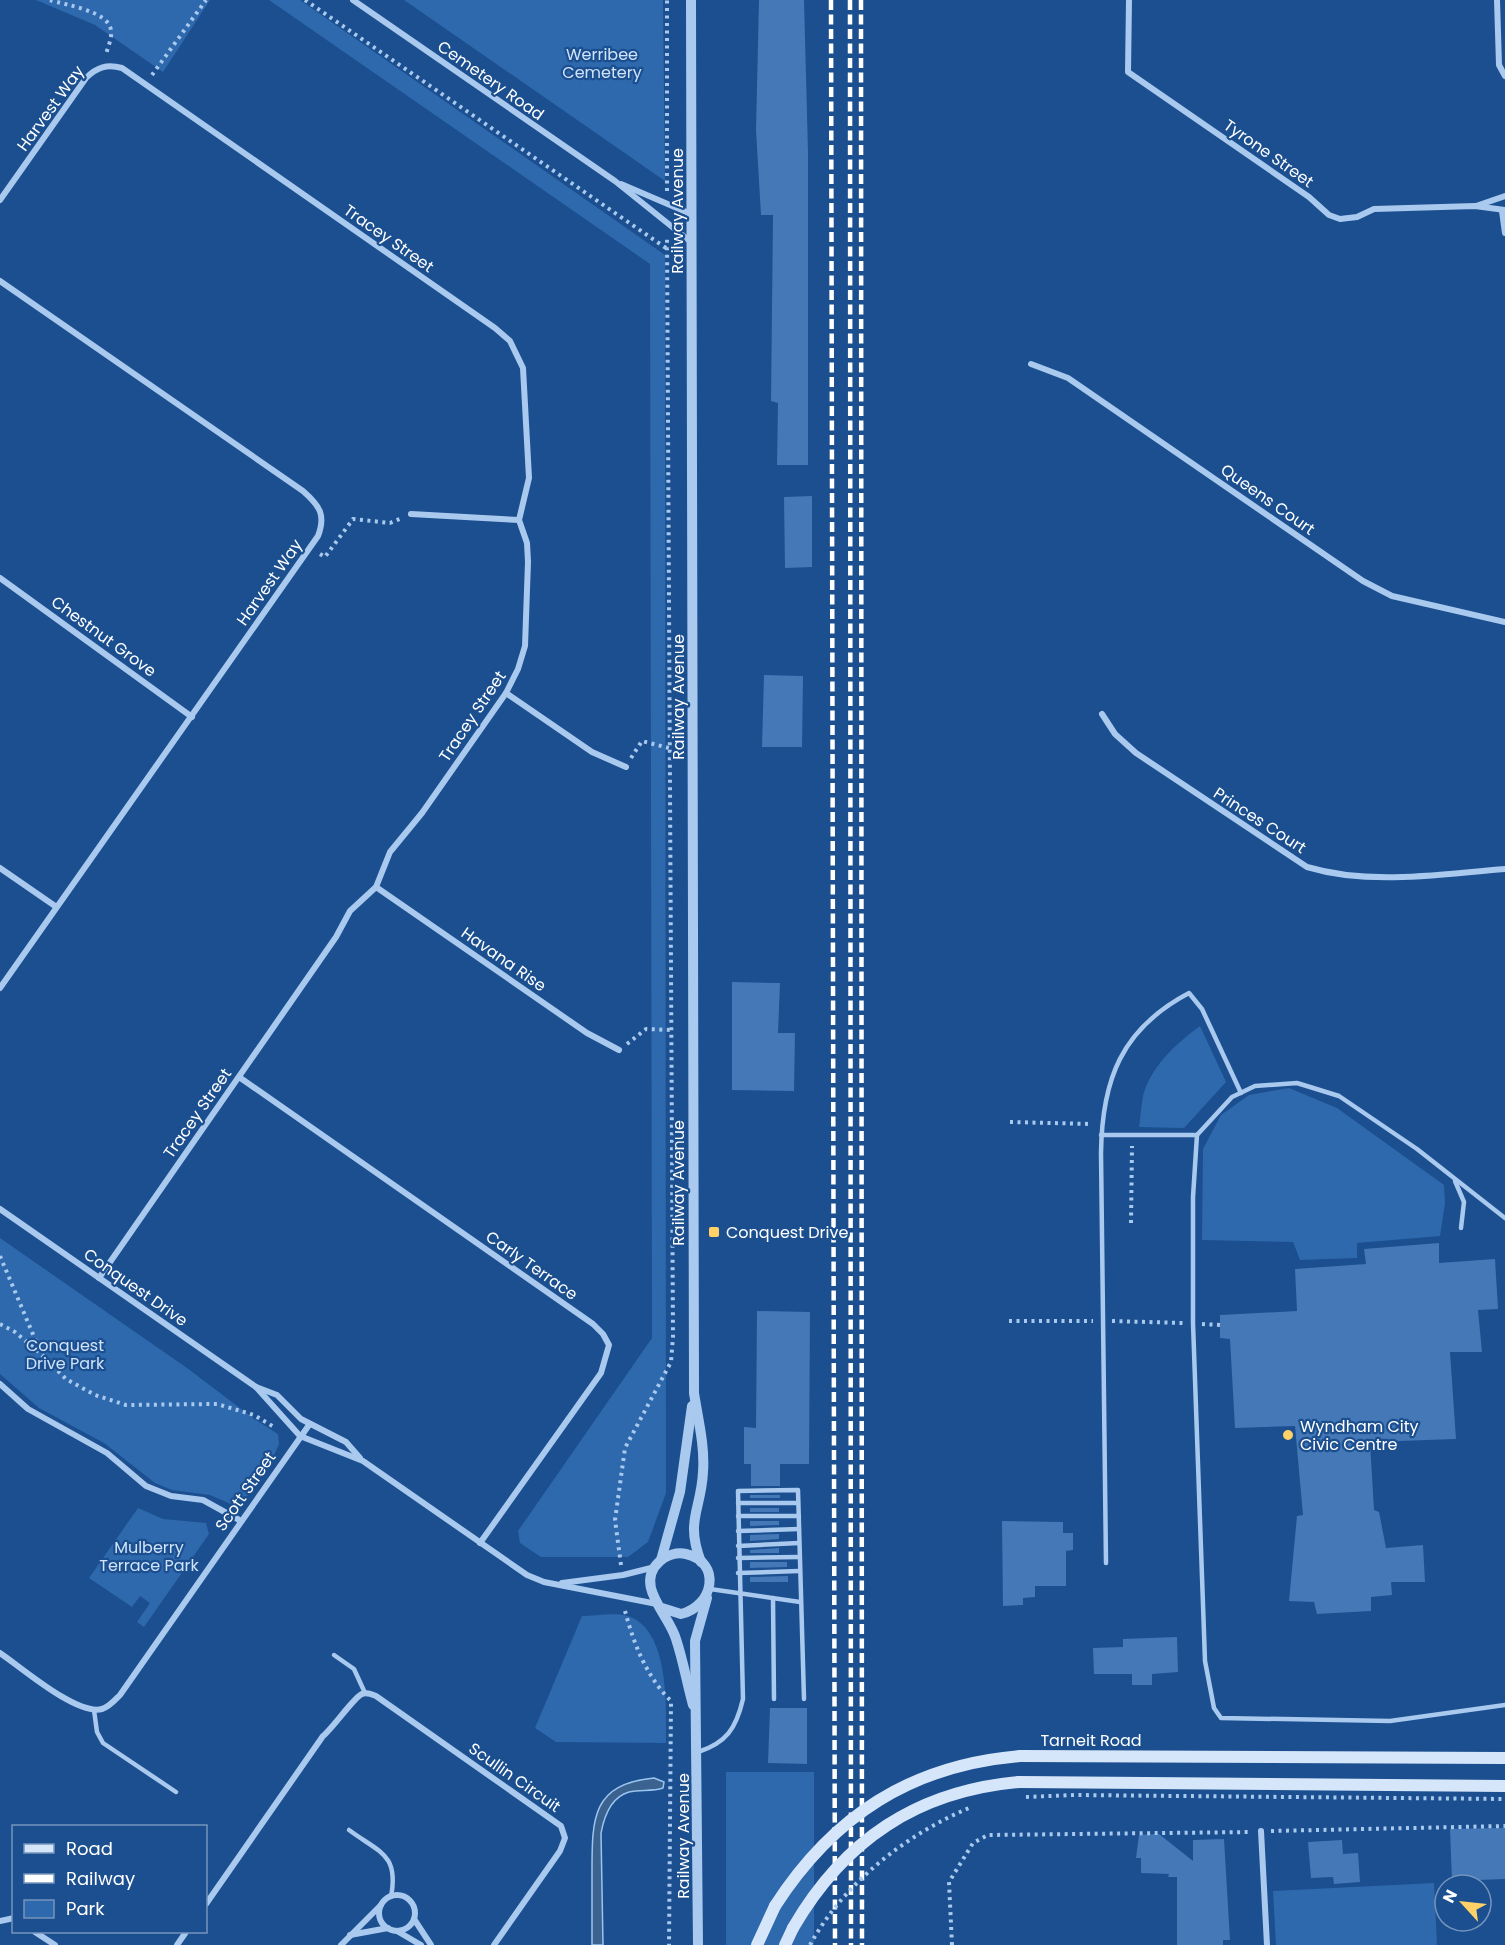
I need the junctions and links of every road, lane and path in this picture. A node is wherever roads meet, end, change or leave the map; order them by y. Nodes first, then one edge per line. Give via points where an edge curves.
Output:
1 (51, 0) edge
2 (206, 0) edge
3 (305, 0) edge
4 (353, 0) edge
5 (667, 0) edge
6 (691, 0) edge
7 (1128, 0) edge
8 (1497, 0) edge
9 (104, 67) junction
10 (1505, 76) edge
11 (145, 84) junction
12 (615, 181) junction
13 (1505, 196) edge
14 (0, 200) edge
15 (667, 202) junction
16 (1475, 207) junction
17 (1503, 210) edge
18 (692, 215) junction
19 (667, 226) junction
20 (1505, 233) edge
21 (693, 243) junction
22 (666, 248) junction
23 (0, 282) edge
24 (1031, 364) dead end
25 (411, 514) joint
26 (519, 520) junction
27 (310, 547) junction
28 (0, 578) edge
29 (1505, 622) edge
30 (506, 693) junction
31 (1102, 714) dead end
32 (192, 717) junction
33 (669, 748) junction
34 (626, 767) joint
35 (0, 868) edge
36 (1505, 869) edge
37 (376, 887) junction
38 (55, 906) junction
39 (0, 988) edge
40 (671, 1030) junction
41 (619, 1050) joint
42 (239, 1077) junction
43 (1241, 1093) junction
44 (1101, 1135) junction
45 (1197, 1135) junction
46 (1454, 1178) junction
47 (0, 1209) edge
48 (1505, 1218) edge
49 (1461, 1228) dead end
50 (0, 1256) edge
51 (99, 1278) junction
52 (0, 1324) edge
53 (42, 1354) junction
54 (0, 1384) edge
55 (256, 1387) junction
56 (694, 1393) junction
57 (309, 1425) junction
58 (300, 1436) junction
59 (295, 1443) junction
60 (363, 1461) junction
61 (738, 1503) junction
62 (798, 1503) junction
63 (738, 1516) junction
64 (799, 1516) junction
65 (241, 1521) junction
66 (799, 1529) junction
67 (738, 1531) junction
68 (480, 1543) junction
69 (799, 1543) junction
70 (738, 1546) junction
71 (799, 1557) junction
72 (738, 1558) junction
73 (701, 1562) junction
74 (1106, 1563) dead end
75 (658, 1564) junction
76 (800, 1571) junction
77 (738, 1573) junction
78 (623, 1575) junction
79 (555, 1584) junction
80 (708, 1593) junction
81 (738, 1593) junction
82 (622, 1598) junction
83 (773, 1598) junction
84 (800, 1602) junction
85 (660, 1606) junction
86 (0, 1653) edge
87 (334, 1655) dead end
88 (365, 1693) junction
89 (774, 1699) dead end
90 (804, 1699) dead end
91 (1505, 1705) edge
92 (93, 1710) junction
93 (698, 1726) junction
94 (698, 1752) junction
95 (1505, 1758) edge
96 (1505, 1786) edge
97 (176, 1792) dead end
98 (1015, 1797) dead end
99 (1505, 1799) edge
100 (977, 1806) dead end
101 (1505, 1826) edge
102 (349, 1830) dead end
103 (1262, 1831) junction
104 (391, 1897) junction
105 (207, 1903) edge
106 (381, 1905) junction
107 (414, 1919) junction
108 (388, 1928) junction
109 (397, 1931) junction
110 (37, 1933) edge
111 (350, 1935) junction
112 (55, 1945) edge
113 (341, 1945) edge
114 (421, 1945) edge
115 (431, 1945) edge
116 (494, 1945) edge
117 (669, 1945) edge
118 (698, 1945) edge
119 (757, 1945) edge
120 (785, 1945) edge
121 (810, 1945) edge
122 (952, 1945) edge
123 (1267, 1945) edge

1 - 9 path via 94,13 109,24
2 - 11 path
3 - 22 path
4 - 12 street, Cemetery Road
5 - 15 path
6 - 18 street, Railway Avenue
7 - 16 street, Tyrone Street via 1128,72 1309,197 1329,215 1340,219 1374,209
8 - 10 street via 1499,64
9 - 11 street, Tracey Street via 122,68
9 - 14 street, Harvest Way via 86,78
11 - 26 street, Tracey Street via 510,341 523,368 529,478
12 - 15 street, Cemetery Road
12 - 19 street, Cemetery Road
13 - 16 street, Tyrone Street
15 - 18 street, Cemetery Road
16 - 17 street, Tyrone Street
17 - 20 street
18 - 21 street, Railway Avenue
19 - 21 street, Cemetery Road
19 - 22 path
21 - 56 street, Railway Avenue
22 - 33 path
23 - 27 street, Harvest Way via 303,491 321,508 318,537
24 - 29 street, Queens Court via 1068,378 1364,581 1392,596
25 - 26 street
25 - 27 path via 390,523 353,519 325,557
26 - 30 street, Tracey Street via 527,543 528,562 525,646
27 - 32 street, Harvest Way
28 - 32 street, Chestnut Grove
30 - 34 street via 592,752
30 - 37 street, Tracey Street via 390,852
31 - 36 street, Princes Court via 1115,734 1136,753 1306,867 1337,876 1379,878
32 - 38 street, Harvest Way
33 - 34 path via 642,741
33 - 40 path
35 - 38 street
37 - 41 street, Havana Rise via 587,1033
37 - 42 street, Tracey Street via 350,911
38 - 39 street, Harvest Way
40 - 41 path via 646,1029
40 - 78 path via 671,1362 625,1448 615,1520
42 - 51 street, Tracey Street
42 - 68 street, Carly Terrace via 593,1324 609,1345 601,1373
43 - 44 lane via 1202,1009 1189,993 1152,1018 1125,1050 1106,1093
43 - 45 lane via 1232,1097
43 - 46 lane via 1255,1086 1297,1083 1339,1096
44 - 45 lane
44 - 74 lane
45 - 91 lane via 1193,1334 1205,1661 1214,1708 1221,1718 1390,1722
46 - 48 lane
46 - 49 lane via 1464,1202
47 - 51 street, Conquest Drive
50 - 53 path
51 - 55 street, Conquest Drive
52 - 53 path
53 - 59 path via 66,1380 95,1395 126,1405 217,1404 254,1415
54 - 65 street via 28,1409 99,1448 146,1486 171,1497 203,1500
55 - 57 street, Conquest Drive via 277,1395
55 - 58 street, Conquest Drive
56 - 73 street, Railway Avenue via 703,1472 692,1530
56 - 75 street, Railway Avenue via 680,1492
57 - 58 street, Scott Street
57 - 60 street, Conquest Drive via 346,1442
58 - 59 street, Scott Street
58 - 60 street, Conquest Drive
59 - 65 street, Scott Street
60 - 68 street, Conquest Drive
61 - 62 lane
61 - 62 lane via 738,1491 798,1490
61 - 63 lane
62 - 64 lane
63 - 64 lane
63 - 67 lane
64 - 66 lane
65 - 92 street, Scott Street via 120,1695 103,1709
66 - 67 lane
66 - 69 lane
67 - 70 lane
68 - 79 street, Conquest Drive via 528,1575
69 - 70 lane
69 - 71 lane
70 - 72 lane
71 - 72 lane
71 - 76 lane
72 - 77 lane
73 - 75 street via 686,1554 669,1556
73 - 80 street via 707,1569
75 - 78 street, Conquest Drive
75 - 85 street via 650,1584
76 - 77 lane
76 - 84 lane
77 - 81 lane
78 - 79 street, Conquest Drive
79 - 82 street, Conquest Drive
80 - 81 lane
80 - 85 street via 700,1606 681,1614
80 - 93 street, Railway Avenue via 695,1641
81 - 83 lane
81 - 94 lane via 743,1699 739,1716 718,1746
82 - 85 street, Conquest Drive
82 - 117 path via 632,1636 647,1670 671,1701
83 - 84 lane
83 - 89 lane
84 - 90 lane
85 - 93 street, Railway Avenue via 676,1637
86 - 92 street via 60,1695
87 - 88 lane via 354,1669
88 - 105 street via 323,1736
88 - 116 street, Scullin Circuit via 376,1696 561,1826 565,1838 560,1851
92 - 97 lane via 103,1743
93 - 94 street, Railway Avenue
94 - 118 street, Railway Avenue
95 - 119 main road, Tarneit Road, bridge via 1020,1756 965,1765 926,1776 867,1806 818,1847 775,1906
96 - 120 main road, bridge via 1019,1782 975,1788 945,1797 887,1824 835,1867 809,1901
98 - 99 path, bridge
100 - 121 path, bridge via 938,1823 886,1857 822,1922
101 - 103 path
102 - 104 lane via 391,1863 395,1876
103 - 122 path via 988,1835 973,1843 949,1882
103 - 123 street
104 - 106 street
104 - 107 street via 401,1896 411,1902
106 - 108 street via 381,1921
106 - 111 street
107 - 109 street
107 - 115 street
108 - 109 street
108 - 111 street
109 - 114 street
110 - 112 street
111 - 113 street

